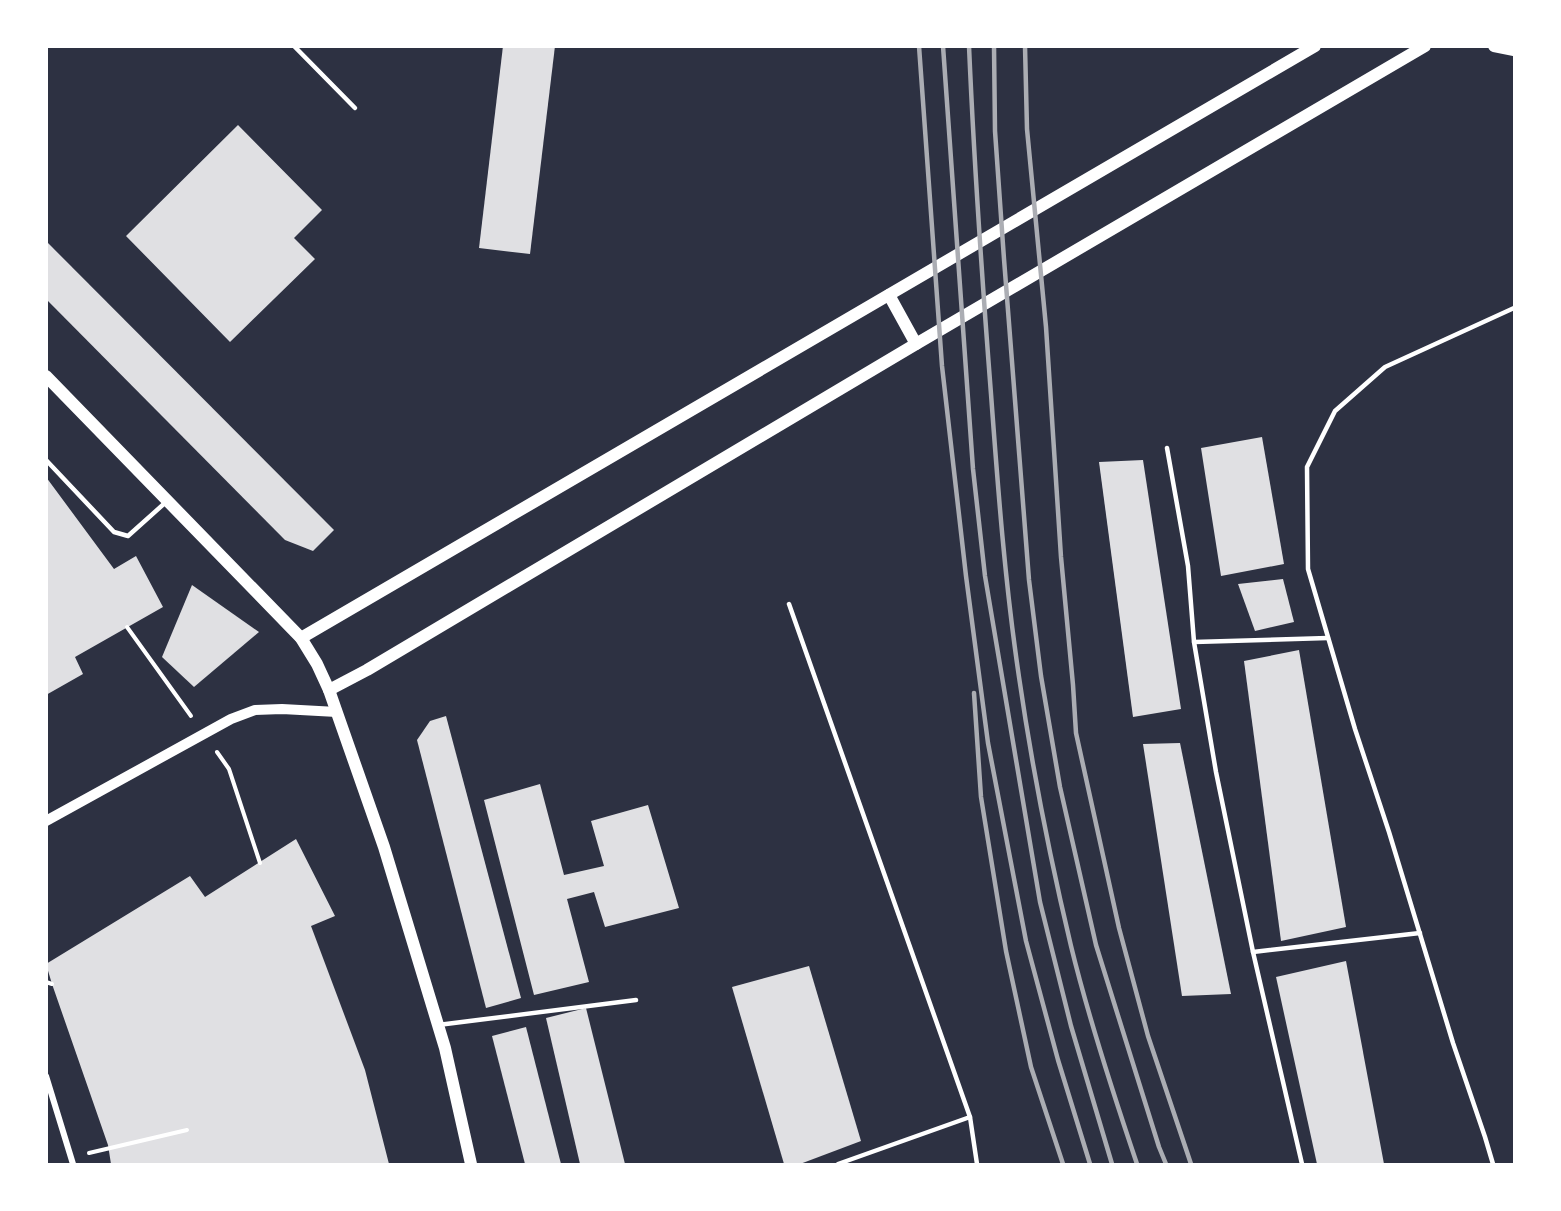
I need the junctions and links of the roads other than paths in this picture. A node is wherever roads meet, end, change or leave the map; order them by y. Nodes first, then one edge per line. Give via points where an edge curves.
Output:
1 (294, 46) edge
2 (1315, 46) edge
3 (1425, 46) edge
4 (1494, 46) edge
5 (1515, 50) edge
6 (355, 108) dead end
7 (889, 295) junction
8 (1515, 308) edge
9 (916, 344) junction
10 (46, 376) edge
11 (1167, 448) dead end
12 (46, 460) edge
13 (168, 500) junction
14 (789, 604) dead end
15 (301, 638) junction
16 (1328, 638) junction
17 (1194, 642) junction
18 (329, 690) junction
19 (337, 712) junction
20 (46, 821) edge
21 (1420, 933) junction
22 (1253, 952) junction
23 (636, 1000) dead end
24 (438, 1025) junction
25 (46, 1076) edge
26 (970, 1117) junction
27 (72, 1161) edge
28 (471, 1164) edge
29 (838, 1164) edge
30 (977, 1164) edge
31 (1302, 1164) edge
32 (1492, 1164) edge

1 - 6 lane
2 - 7 main road
3 - 9 main road
4 - 5 main road
7 - 9 main road
7 - 15 main road
8 - 16 lane via 1385,367 1335,411 1307,467 1308,569
9 - 18 main road
10 - 13 main road
11 - 17 lane via 1188,566
12 - 13 lane via 114,532 128,536
13 - 15 main road
14 - 26 lane
15 - 18 main road
16 - 17 lane
16 - 21 lane
17 - 22 lane
18 - 19 main road
19 - 20 street via 255,710 231,719
19 - 24 main road via 384,847
21 - 22 lane
21 - 32 lane
22 - 31 lane
23 - 24 lane
24 - 28 main road
25 - 27 street
26 - 29 lane
26 - 30 lane

